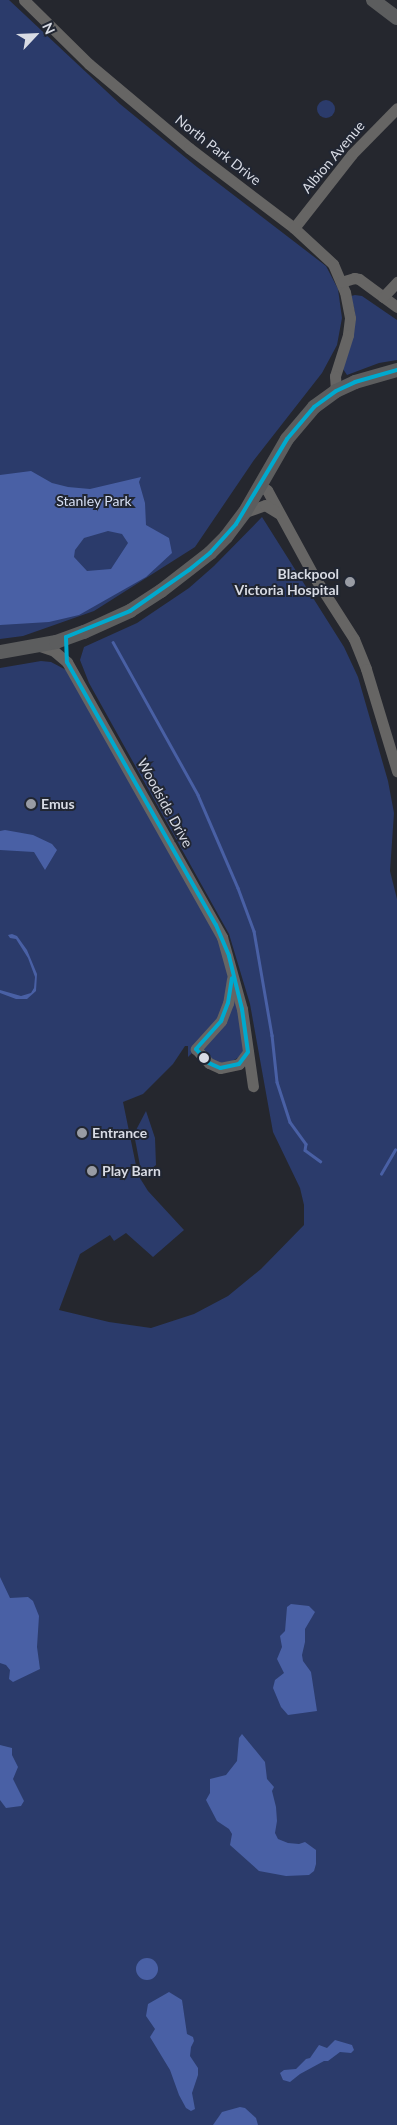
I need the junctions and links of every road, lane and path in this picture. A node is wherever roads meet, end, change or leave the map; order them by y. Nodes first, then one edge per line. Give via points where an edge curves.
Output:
1 (24, 0) edge
2 (372, 0) edge
3 (397, 18) edge
4 (397, 108) edge
5 (294, 228) junction
6 (342, 282) junction
7 (397, 282) edge
8 (383, 297) junction
9 (397, 307) edge
10 (397, 370) edge
11 (336, 391) junction
12 (260, 486) junction
13 (245, 512) junction
14 (279, 514) junction
15 (66, 638) junction
16 (37, 645) junction
17 (0, 652) edge
18 (67, 662) junction
19 (397, 772) edge
20 (231, 962) junction
21 (221, 1021) junction
22 (245, 1029) junction
23 (248, 1052) junction
24 (235, 1065) junction

1 - 5 street, North Park Drive via 90,64 189,148
2 - 3 main road
4 - 5 street, Albion Avenue via 352,154
5 - 6 street, North Park Drive via 326,256
6 - 8 street via 359,279
6 - 11 street, North Park Drive via 350,318 335,376
7 - 8 street
8 - 9 street
10 - 11 main road via 365,378
11 - 12 main road via 296,426
12 - 13 main road
12 - 14 street via 267,490
13 - 14 street via 265,505
13 - 15 main road via 210,553 161,591 123,614
14 - 19 street via 354,639
15 - 16 main road
15 - 18 street, Woodside Drive
16 - 17 main road
16 - 18 street, Woodside Drive via 54,651
18 - 20 street, Woodside Drive via 216,925
20 - 21 street, Woodside Drive via 230,994
20 - 22 street, Woodside Drive
21 - 22 street via 236,1019
21 - 24 street, Woodside Drive via 196,1049 214,1066
22 - 23 street, Woodside Drive
23 - 24 street via 243,1061
23 - 24 street, Woodside Drive via 253,1085 244,1070

